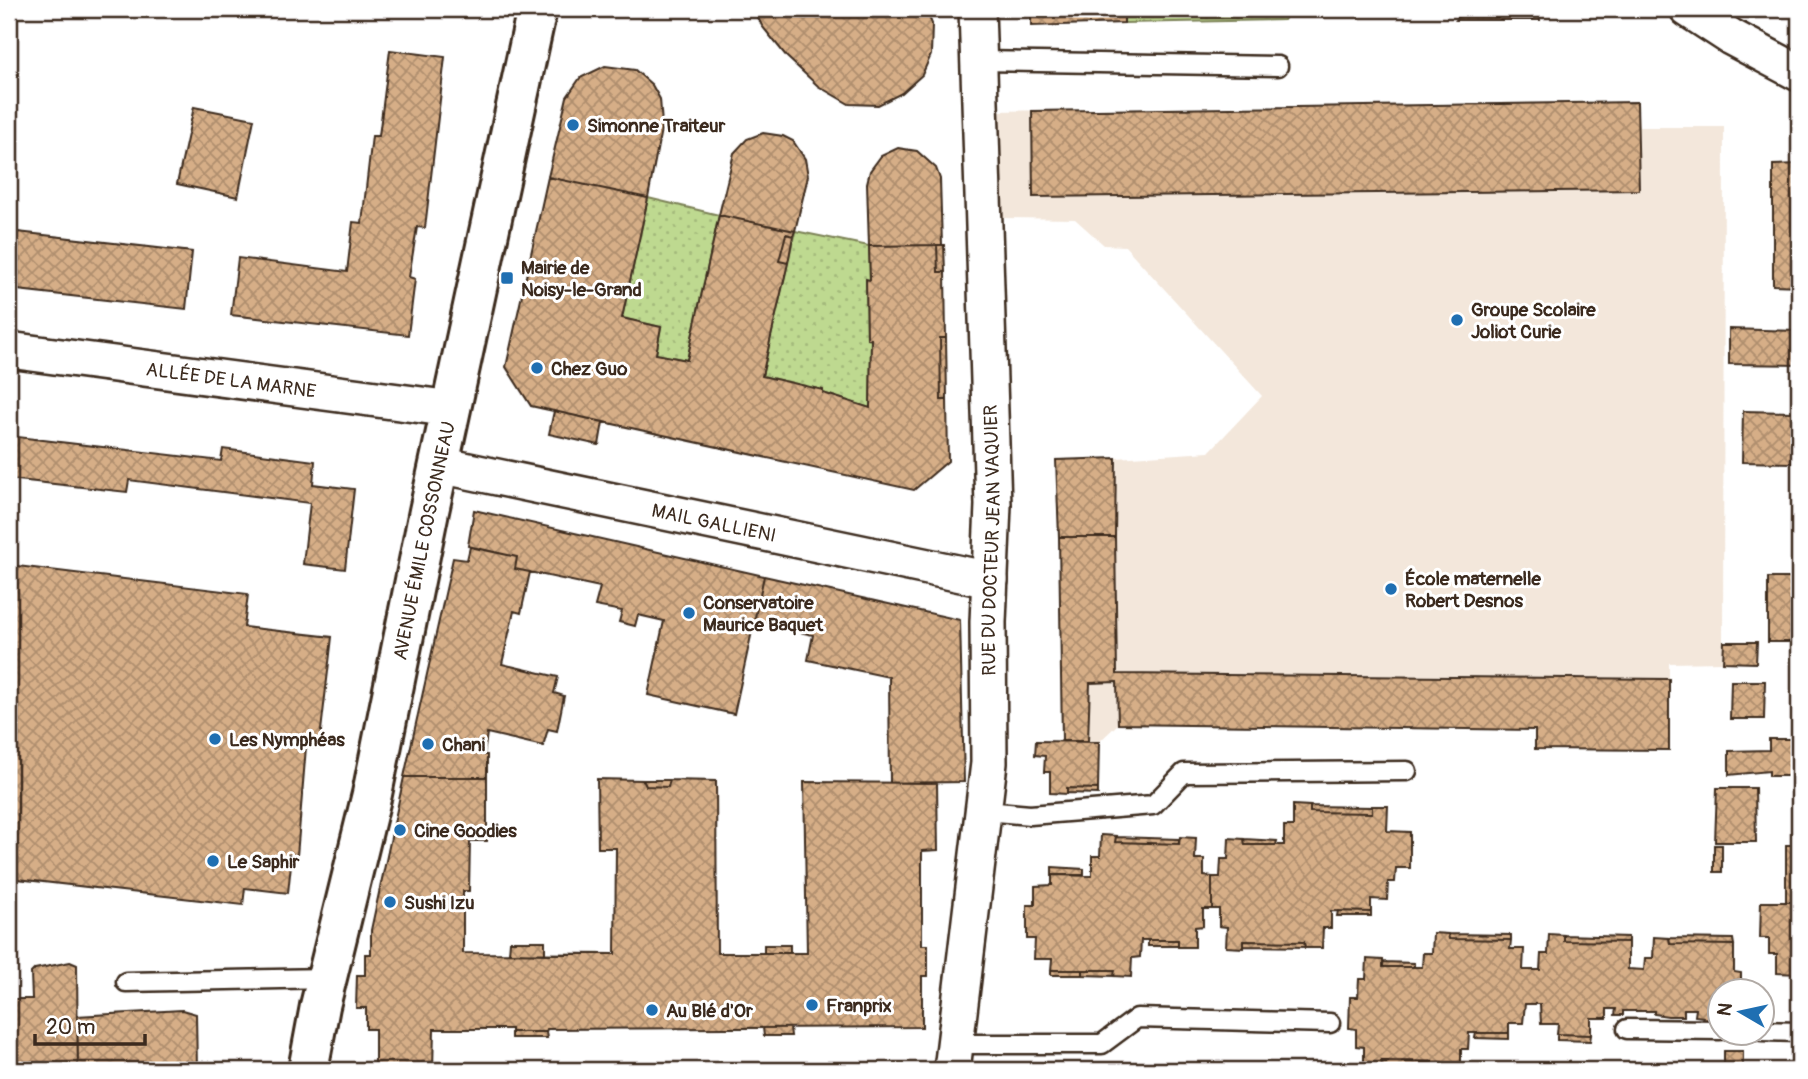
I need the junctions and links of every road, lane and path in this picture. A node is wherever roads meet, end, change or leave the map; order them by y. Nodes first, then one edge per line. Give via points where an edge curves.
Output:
1 (537, 9) edge
2 (977, 9) edge
3 (1688, 9) edge
4 (979, 61) junction
5 (1278, 66) dead end
6 (1799, 73) edge
7 (9, 350) edge
8 (452, 409) junction
9 (440, 466) junction
10 (990, 580) junction
11 (1407, 771) dead end
12 (985, 811) junction
13 (328, 978) junction
14 (126, 982) dead end
15 (1330, 1023) dead end
16 (1627, 1029) dead end
17 (1706, 1030) edge
18 (1776, 1031) edge
19 (1799, 1032) edge
20 (950, 1064) edge
21 (308, 1070) edge

1 - 8 street, AVENUE ÉMILE COSSONNEAU
2 - 4 street, RUE DU DOCTEUR JEAN VAQUIER
3 - 6 street
4 - 5 lane
4 - 10 street, RUE DU DOCTEUR JEAN VAQUIER via 993,505
7 - 8 street, ALLÉE DE LA MARNE
8 - 9 street, AVENUE ÉMILE COSSONNEAU
9 - 10 street, MAIL GALLIENI
9 - 13 street, AVENUE ÉMILE COSSONNEAU via 372,794
10 - 12 street, RUE DU DOCTEUR JEAN VAQUIER
11 - 12 lane via 1184,773 1153,805 1030,815
12 - 20 street, RUE DU DOCTEUR JEAN VAQUIER
13 - 14 lane
13 - 21 street, AVENUE ÉMILE COSSONNEAU
15 - 20 lane via 1137,1018 1102,1044
16 - 17 lane
18 - 19 lane

